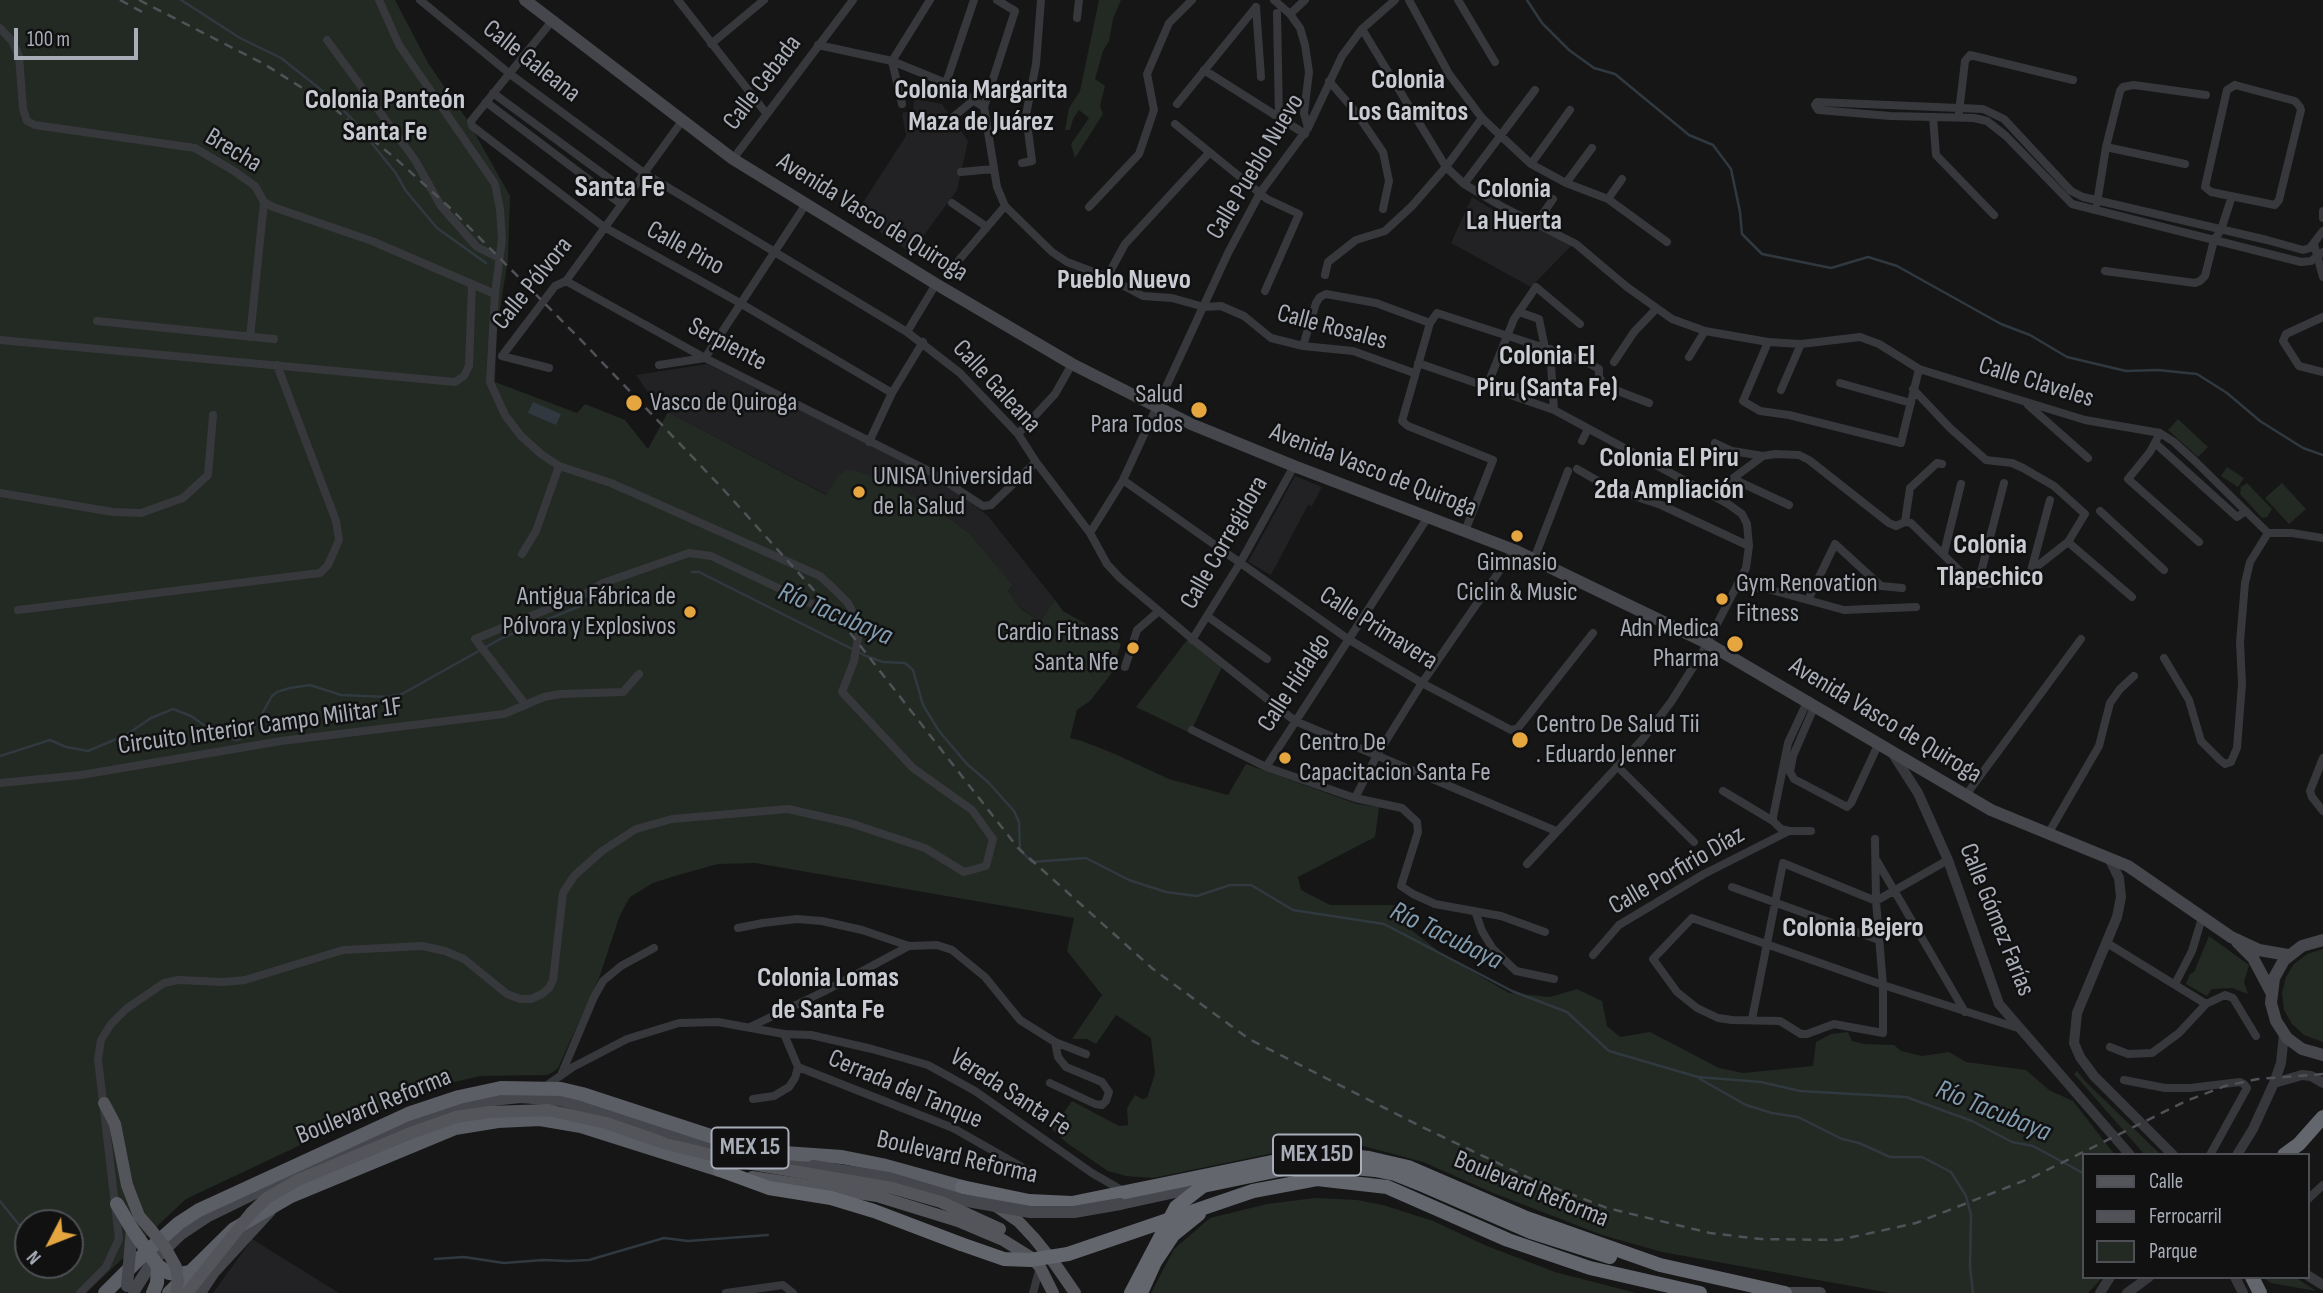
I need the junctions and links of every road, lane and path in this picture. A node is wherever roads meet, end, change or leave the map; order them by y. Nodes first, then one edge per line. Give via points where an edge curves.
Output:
1 (379, 0) edge
2 (420, 0) edge
3 (678, 0) edge
4 (764, 0) edge
5 (853, 0) edge
6 (930, 0) edge
7 (974, 0) edge
8 (997, 0) edge
9 (1041, 0) edge
10 (1079, 0) edge
11 (1192, 0) edge
12 (1274, 0) edge
13 (1305, 0) edge
14 (1395, 0) edge
15 (1409, 0) edge
16 (1458, 0) edge
17 (533, 2) edge
18 (1277, 13) dead end
19 (1290, 14) junction
20 (1077, 18) dead end
21 (552, 20) junction
22 (0, 27) edge
23 (1362, 29) junction
24 (1278, 36) junction
25 (1258, 37) junction
26 (327, 40) dead end
27 (711, 44) junction
28 (818, 45) junction
29 (892, 61) junction
30 (1495, 62) dead end
31 (1204, 70) junction
32 (510, 74) junction
33 (1261, 77) dead end
34 (2073, 80) dead end
35 (1329, 81) junction
36 (946, 83) junction
37 (1535, 90) dead end
38 (493, 93) junction
39 (2206, 95) dead end
40 (974, 100) junction
41 (486, 102) junction
42 (902, 104) dead end
43 (1177, 104) dead end
44 (1891, 105) junction
45 (1907, 105) junction
46 (984, 107) junction
47 (1960, 107) junction
48 (1570, 110) dead end
49 (766, 113) junction
50 (1890, 116) junction
51 (953, 117) dead end
52 (1905, 117) junction
53 (1933, 117) junction
54 (1958, 117) junction
55 (1279, 118) junction
56 (1482, 118) junction
57 (682, 121) junction
58 (1175, 124) dead end
59 (1306, 131) junction
60 (1501, 135) junction
61 (552, 137) junction
62 (545, 147) junction
63 (2106, 147) junction
64 (1592, 148) dead end
65 (1209, 153) junction
66 (733, 159) junction
67 (1022, 163) dead end
68 (1531, 164) junction
69 (2185, 164) dead end
70 (1447, 167) junction
71 (993, 169) junction
72 (961, 172) dead end
73 (643, 173) junction
74 (1622, 179) dead end
75 (1566, 183) junction
76 (1464, 184) junction
77 (629, 192) junction
78 (1260, 193) junction
79 (2232, 197) junction
80 (1553, 199) dead end
81 (1608, 199) junction
82 (2096, 200) junction
83 (264, 202) junction
84 (952, 202) dead end
85 (621, 204) junction
86 (806, 204) junction
87 (1005, 206) junction
88 (1090, 207) dead end
89 (1383, 209) dead end
90 (2323, 211) edge
91 (2100, 212) junction
92 (1994, 215) dead end
93 (2323, 218) edge
94 (1536, 225) junction
95 (604, 227) junction
96 (987, 227) junction
97 (2221, 230) junction
98 (2323, 231) edge
99 (2214, 240) junction
100 (1667, 242) dead end
101 (2314, 244) junction
102 (775, 251) junction
103 (2320, 256) edge
104 (499, 258) junction
105 (959, 260) dead end
106 (2105, 271) dead end
107 (1325, 275) dead end
108 (1107, 277) junction
109 (2323, 277) edge
110 (566, 281) junction
111 (472, 284) junction
112 (936, 284) junction
113 (1265, 291) dead end
114 (495, 294) junction
115 (740, 303) junction
116 (1204, 307) junction
117 (1657, 309) junction
118 (1519, 312) junction
119 (2323, 317) edge
120 (97, 321) dead end
121 (1430, 323) junction
122 (1580, 324) dead end
123 (907, 331) junction
124 (1705, 331) junction
125 (1508, 335) junction
126 (250, 337) junction
127 (274, 339) dead end
128 (0, 340) edge
129 (923, 342) junction
130 (1768, 342) junction
131 (1801, 344) junction
132 (1303, 346) junction
133 (1547, 348) junction
134 (1689, 357) dead end
135 (705, 358) junction
136 (1614, 362) dead end
137 (1418, 363) junction
138 (1072, 364) junction
139 (277, 365) junction
140 (659, 365) dead end
141 (549, 368) dead end
142 (1919, 369) junction
143 (2323, 372) edge
144 (1414, 373) junction
145 (1840, 383) dead end
146 (1488, 386) junction
147 (1781, 390) dead end
148 (1913, 390) junction
149 (892, 393) junction
150 (1649, 403) dead end
151 (1911, 403) junction
152 (2026, 403) junction
153 (1157, 408) junction
154 (1554, 410) junction
155 (213, 415) dead end
156 (1588, 429) junction
157 (2160, 433) junction
158 (1018, 434) junction
159 (869, 442) junction
160 (1582, 442) dead end
161 (1715, 443) dead end
162 (2155, 443) junction
163 (1763, 456) junction
164 (2088, 458) dead end
165 (1036, 462) junction
166 (1942, 464) dead end
167 (559, 466) junction
168 (1294, 466) junction
169 (1733, 479) junction
170 (1123, 480) junction
171 (2004, 483) dead end
172 (1961, 484) dead end
173 (1706, 492) junction
174 (0, 493) edge
175 (2050, 500) dead end
176 (1788, 505) dead end
177 (2100, 511) dead end
178 (2246, 511) junction
179 (1428, 517) junction
180 (1905, 522) junction
181 (1465, 531) junction
182 (1090, 533) junction
183 (2268, 533) junction
184 (2323, 538) edge
185 (2068, 541) junction
186 (2199, 542) dead end
187 (1749, 546) junction
188 (1514, 550) junction
189 (1944, 553) junction
190 (522, 554) dead end
191 (1534, 559) junction
192 (1240, 563) junction
193 (2164, 570) dead end
194 (2031, 571) junction
195 (1978, 584) junction
196 (1902, 588) dead end
197 (1736, 589) junction
198 (2132, 597) dead end
199 (1808, 600) junction
200 (1916, 607) dead end
201 (18, 610) dead end
202 (1159, 611) junction
203 (1207, 615) junction
204 (860, 627) junction
205 (1593, 633) dead end
206 (1348, 639) junction
207 (2081, 639) dead end
208 (1192, 640) junction
209 (1707, 643) junction
210 (2164, 658) dead end
211 (1268, 659) dead end
212 (1125, 667) dead end
213 (639, 674) dead end
214 (2134, 676) dead end
215 (1422, 683) junction
216 (1811, 703) junction
217 (525, 704) junction
218 (1295, 721) junction
219 (1192, 730) dead end
220 (1878, 745) junction
221 (1893, 754) junction
222 (1377, 755) junction
223 (2323, 758) edge
224 (1617, 766) junction
225 (1266, 767) junction
226 (0, 783) edge
227 (1723, 792) dead end
228 (1966, 795) junction
229 (1355, 798) junction
230 (2323, 811) edge
231 (1773, 821) junction
232 (1556, 831) junction
233 (1788, 831) junction
234 (1811, 831) dead end
235 (2048, 834) junction
236 (1875, 839) dead end
237 (1694, 842) dead end
238 (1875, 859) junction
239 (1948, 860) junction
240 (2109, 860) junction
241 (1527, 864) dead end
242 (1732, 887) dead end
243 (1894, 891) junction
244 (1877, 901) junction
245 (1775, 903) junction
246 (1475, 911) junction
247 (2202, 918) junction
248 (738, 928) dead end
249 (1545, 932) dead end
250 (2231, 937) junction
251 (2321, 939) edge
252 (1879, 940) junction
253 (1766, 943) junction
254 (2107, 943) junction
255 (909, 946) junction
256 (654, 948) dead end
257 (1593, 955) dead end
258 (2288, 955) junction
259 (1554, 979) dead end
260 (2175, 984) junction
261 (1883, 985) junction
262 (2271, 992) junction
263 (2206, 1004) junction
264 (1965, 1012) junction
265 (1752, 1019) junction
266 (750, 1027) junction
267 (2021, 1030) junction
268 (784, 1034) junction
269 (2284, 1034) junction
270 (2256, 1036) dead end
271 (1055, 1042) junction
272 (2110, 1047) dead end
273 (1086, 1054) dead end
274 (2323, 1055) edge
275 (798, 1067) junction
276 (561, 1075) junction
277 (2124, 1080) dead end
278 (1050, 1083) dead end
279 (2274, 1083) junction
280 (2323, 1083) edge
281 (543, 1088) junction
282 (753, 1099) dead end
283 (104, 1103) joint
284 (2323, 1117) edge
285 (113, 1138) junction
286 (2114, 1138) junction
287 (2119, 1153) edge
288 (2128, 1153) edge
289 (2171, 1153) edge
290 (2211, 1153) edge
291 (2238, 1153) edge
292 (2287, 1153) edge
293 (720, 1170) junction
294 (1027, 1170) dead end
295 (2323, 1185) edge
296 (1203, 1186) junction
297 (962, 1187) junction
298 (1125, 1192) junction
299 (2309, 1198) edge
300 (1214, 1203) junction
301 (117, 1204) junction
302 (273, 1208) junction
303 (132, 1229) junction
304 (172, 1229) junction
305 (1036, 1262) junction
306 (1660, 1265) junction
307 (157, 1266) junction
308 (191, 1271) junction
309 (2146, 1279) edge
310 (130, 1291) edge
311 (80, 1293) edge
312 (105, 1293) edge
313 (153, 1293) edge
314 (169, 1293) edge
315 (176, 1293) edge
316 (187, 1293) edge
317 (200, 1293) edge
318 (726, 1293) edge
319 (793, 1293) edge
320 (1033, 1293) edge
321 (1053, 1293) edge
322 (1074, 1293) edge
323 (1131, 1293) edge
324 (1141, 1293) edge
325 (1700, 1293) edge
326 (1787, 1293) edge
327 (1820, 1293) edge
328 (2127, 1293) edge

1 - 104 street via 399,46 495,184 502,239
2 - 32 street, Calle Galeana
3 - 27 street
4 - 27 street
5 - 28 street, Calle Cebada
6 - 29 street
7 - 36 street
8 - 46 street via 1015,10
9 - 67 street via 1026,115 1032,161
10 - 20 street
11 - 88 street via 1169,23 1147,74 1154,110 1139,154
12 - 19 street
13 - 19 street
14 - 23 street, Calle Pueblo Nuevo
15 - 56 street via 1449,74
16 - 30 street
17 - 21 main road, Avenida Vasco de Quiroga
18 - 24 street
19 - 59 street via 1300,28 1309,72
21 - 32 street
21 - 57 main road, Avenida Vasco de Quiroga
22 - 83 street, Brecha via 19,56 27,121 195,148 255,186
23 - 35 street, Calle Pueblo Nuevo
23 - 70 street, Calle Claveles
24 - 25 street
24 - 55 street
25 - 31 street via 1256,7
25 - 33 street
26 - 104 street via 415,160 441,206 477,247
27 - 49 street
28 - 29 street
28 - 49 street, Calle Cebada
29 - 36 street
29 - 42 street
31 - 43 street
31 - 55 street
32 - 38 street
32 - 73 street, Calle Galeana
34 - 47 street via 1973,55 1965,61
35 - 59 street, Calle Pueblo Nuevo
35 - 89 street via 1383,152 1389,181
36 - 40 street
37 - 60 street
38 - 41 street
38 - 61 street
39 - 63 street via 2123,87
40 - 46 street
40 - 51 street
41 - 62 street
41 - 95 street, Calle Pino via 470,123
44 - 45 street
44 - 50 street
44 - 50 street via 1815,105 1818,110
45 - 47 street
45 - 52 street
46 - 71 street
47 - 54 street
47 - 82 street via 1983,109 2004,119 2071,191
48 - 68 street
49 - 66 street, Calle Cebada
50 - 52 street
52 - 53 street
53 - 54 street
53 - 92 street via 1936,155
54 - 91 street via 1996,126 2064,199
55 - 59 street
56 - 60 street
56 - 70 street
57 - 66 main road, Avenida Vasco de Quiroga
57 - 73 street, Calle Pólvora
58 - 65 street
59 - 78 street, Calle Pueblo Nuevo
60 - 68 street
60 - 76 street
61 - 62 street
61 - 77 street
62 - 85 street
63 - 69 street
63 - 82 street
64 - 75 street
65 - 78 street
65 - 108 street via 1125,244
66 - 86 main road, Avenida Vasco de Quiroga
68 - 75 street
70 - 76 street, Calle Claveles
70 - 107 street via 1394,224 1356,240 1328,262
71 - 72 street
71 - 87 street
73 - 77 street, Calle Pólvora
73 - 102 street, Calle Galeana
74 - 81 street
75 - 81 street
76 - 94 street, Calle Claveles
77 - 85 street, Calle Pólvora
78 - 113 street via 1299,214
78 - 116 street, Calle Pueblo Nuevo
79 - 79 street via 2272,206 2277,203 2301,110 2295,101 2235,85 2227,90 2204,184 2211,192
79 - 97 street
80 - 94 street
81 - 100 street
82 - 91 street
82 - 97 street
83 - 111 street, Brecha
83 - 126 street
84 - 96 street
85 - 95 street, Calle Pólvora
86 - 102 street
86 - 112 main road, Avenida Vasco de Quiroga
87 - 96 street
87 - 108 street, Calle Rosales via 1052,252
90 - 93 street
91 - 99 street
94 - 117 street, Calle Claveles via 1576,244
95 - 110 street, Calle Pólvora
95 - 115 street, Calle Pino
96 - 105 street
97 - 99 street
97 - 101 street via 2302,250
98 - 101 street
99 - 103 street via 2301,262
99 - 106 street via 2205,276 2195,283
101 - 103 street
102 - 115 street
102 - 123 street, Calle Galeana
103 - 109 street
104 - 114 street
108 - 116 street, Calle Rosales via 1143,296
110 - 135 street, Serpiente
110 - 141 street, Calle Pólvora via 555,286 502,356
111 - 114 street, Brecha
111 - 139 street via 469,366 454,382
112 - 123 street
112 - 138 main road, Avenida Vasco de Quiroga
114 - 167 street via 489,382 505,415 522,436
115 - 135 street
115 - 149 street, Calle Pino
116 - 132 street, Calle Rosales via 1233,310 1271,338
116 - 153 street, Calle Pueblo Nuevo
117 - 124 street, Calle Claveles
117 - 136 street
118 - 122 street via 1536,288
118 - 125 street
118 - 133 street via 1539,319
119 - 143 street via 2286,334 2283,341 2299,366
120 - 126 street
121 - 125 street via 1441,313
121 - 132 street via 1376,303 1326,294 1316,303
121 - 137 street
123 - 129 street, Calle Galeana
124 - 130 street, Calle Claveles
124 - 134 street
125 - 133 street
125 - 146 street
126 - 127 street
128 - 139 street
129 - 149 street
129 - 158 street, Calle Galeana
130 - 131 street, Calle Claveles
130 - 151 street via 1743,401 1760,411 1901,443
131 - 142 street, Calle Claveles via 1860,337
131 - 147 street
132 - 144 street, Calle Rosales via 1353,351
133 - 150 street via 1599,369 1605,386
133 - 154 street
135 - 140 street
135 - 159 street, Serpiente
137 - 144 street
137 - 146 street, Calle Rosales
138 - 153 main road, Avenida Vasco de Quiroga
138 - 158 street via 1055,394
139 - 201 street via 340,540 320,573
142 - 148 street
142 - 152 street, Calle Claveles
144 - 181 street via 1403,424 1493,460
145 - 151 street
146 - 154 street, Calle Rosales
148 - 151 street
148 - 185 street via 1986,460 2023,468 2054,486 2085,514
149 - 159 street
152 - 157 street, Calle Claveles via 2105,425
152 - 164 street
153 - 168 main road, Avenida Vasco de Quiroga
153 - 170 street, Calle Pueblo Nuevo
154 - 156 street, Calle Rosales
155 - 174 street via 208,475 183,498 141,513
156 - 160 street
156 - 173 street, Calle Rosales
157 - 162 street
157 - 178 street
158 - 165 street, Calle Galeana
159 - 165 street, Serpiente via 932,472 983,506 991,505
161 - 163 street
162 - 178 street via 2237,517
162 - 186 street via 2128,479
163 - 169 street
163 - 180 street via 1787,454 1809,460 1889,523
165 - 182 street, Calle Galeana
166 - 180 street via 1937,463 1910,488
167 - 190 street via 536,531
167 - 204 street via 611,483 820,576 848,603
168 - 179 main road, Avenida Vasco de Quiroga
168 - 192 street, Calle Corregidora
169 - 173 street
169 - 176 street
170 - 182 street, Calle Pueblo Nuevo
170 - 192 street, Calle Primavera
171 - 195 street
172 - 189 street
173 - 187 street, Calle Rosales via 1742,514
175 - 194 street
177 - 193 street
178 - 183 street
179 - 181 main road, Avenida Vasco de Quiroga
179 - 206 street, Calle Hidalgo
180 - 189 street
181 - 188 main road, Avenida Vasco de Quiroga
182 - 202 street, Calle Galeana via 1107,564
183 - 184 street
183 - 210 street via 2250,562 2245,583 2237,748 2231,762 2225,764 2201,741 2189,701
185 - 194 street
185 - 198 street
187 - 191 street via 1572,470
187 - 197 street
188 - 191 main road, Avenida Vasco de Quiroga
188 - 215 street
189 - 195 street
191 - 209 main road, Avenida Vasco de Quiroga
192 - 203 street, Calle Corregidora
192 - 206 street, Calle Primavera
194 - 195 street via 2000,583
196 - 199 street via 1881,586 1835,544
197 - 199 street via 1764,588
197 - 209 street
199 - 200 street via 1844,610
202 - 208 street, Calle Galeana
202 - 212 street via 1132,638
203 - 208 street, Calle Corregidora
203 - 211 street
204 - 217 street via 711,556 689,552 603,583 475,639
204 - 283 street via 842,692 913,768 972,810 993,839 986,866 964,872 925,848 850,823 788,809 660,822 636,829 574,876 563,893 553,979 542,994 531,999 507,994 464,958 422,946 343,950 245,980 164,983 126,1009 101,1040 98,1059
205 - 215 street, Calle Primavera via 1518,728 1511,730
206 - 215 street, Calle Primavera
206 - 218 street, Calle Hidalgo
207 - 228 street
208 - 218 street, Calle Galeana
209 - 216 main road, Avenida Vasco de Quiroga
209 - 224 street via 1671,702
213 - 217 street, Circuito Interior Campo Militar 1F via 623,692 560,694
214 - 235 street via 2110,703 2099,746
215 - 222 street
216 - 220 main road, Avenida Vasco de Quiroga
216 - 220 street via 1793,756 1790,772 1794,779 1847,807
216 - 231 street, Calle Porfirio Díaz via 1788,743
217 - 226 street, Circuito Interior Campo Militar 1F via 504,714
218 - 222 street, Calle Galeana
218 - 225 street, Calle Hidalgo
219 - 225 street
220 - 221 main road, Avenida Vasco de Quiroga
221 - 228 main road, Avenida Vasco de Quiroga
221 - 239 street, Calle Gómez Farías via 1918,793
222 - 229 street
222 - 232 street, Calle Galeana
223 - 230 street via 2310,791
224 - 232 street
224 - 237 street
225 - 229 street
227 - 231 street
228 - 235 main road, Avenida Vasco de Quiroga
229 - 246 street via 1402,808 1417,822 1401,886 1435,904
231 - 233 street, Calle Porfirio Díaz
232 - 241 street
233 - 234 street, Calle Porfirio Díaz
233 - 257 street, Calle Porfirio Díaz via 1619,925
235 - 240 main road, Avenida Vasco de Quiroga
236 - 238 street
238 - 243 street
238 - 244 street
239 - 243 street
239 - 267 street, Calle Gómez Farías via 1999,1004
240 - 247 main road, Avenida Vasco de Quiroga via 2127,866
240 - 254 street via 2119,878 2121,897
242 - 245 street
243 - 244 street
243 - 264 street
244 - 245 street via 1783,863
244 - 252 street
245 - 252 street
245 - 253 street
246 - 249 street
246 - 259 street via 1493,949 1516,971
247 - 250 main road, Avenida Vasco de Quiroga
247 - 260 street
248 - 255 street via 797,919 822,921
250 - 258 main road, Avenida Vasco de Quiroga via 2259,950
250 - 262 main road, Avenida Vasco de Quiroga via 2253,958
251 - 258 main road
252 - 261 street
253 - 261 street
253 - 265 street
253 - 265 street via 1692,918 1653,959 1696,1008 1718,1018
254 - 260 street
254 - 289 street via 2077,1013 2074,1043 2094,1076
255 - 266 street
255 - 271 street via 937,945 952,950 985,977 1020,1020
256 - 276 street via 603,981
258 - 262 main road via 2276,972
260 - 263 street
261 - 264 street
261 - 265 street via 1883,1032 1834,1024 1801,1034 1780,1021
262 - 269 main road, Avenida Vasco de Quiroga via 2273,1014
263 - 270 street via 2225,995 2233,998
263 - 272 street via 2152,1054 2128,1054
264 - 267 street
266 - 268 street, Vereda Santa Fe
266 - 276 street, Vereda Santa Fe via 718,1022 654,1029
267 - 286 street, Calle Gómez Farías
268 - 275 street, Cerrada del Tanque
268 - 298 street, Vereda Santa Fe via 811,1035 928,1065 975,1091
269 - 274 main road via 2302,1049
269 - 279 street
271 - 273 street
271 - 278 street via 1058,1058 1066,1067 1102,1082 1109,1092 1102,1105
275 - 282 street via 789,1087 774,1096
275 - 294 street, Cerrada del Tanque via 953,1128
276 - 281 street, Vereda Santa Fe
277 - 290 street via 2165,1088 2244,1083 2247,1088
279 - 280 street via 2302,1075
279 - 291 street
281 - 297 highway, Boulevard Reforma / MEX 15 via 582,1094 755,1149 871,1162
281 - 304 highway, Boulevard Reforma / MEX 15 via 502,1088 432,1105 221,1199
283 - 285 main road via 115,1124
284 - 292 highway
285 - 301 street
285 - 315 main road, bridge via 139,1216 176,1267
286 - 287 street
286 - 288 street, Calle Gómez Farías
293 - 300 highway, Boulevard Reforma / MEX 15D, bridge via 769,1188 874,1210 1004,1259 1068,1254
293 - 302 highway, Boulevard Reforma / MEX 15 via 581,1126 540,1119 498,1121 455,1128 291,1196
293 - 305 main road, MEX 15 via 877,1196 958,1221 1003,1240
295 - 299 street
296 - 306 highway via 1294,1167 1375,1170 1592,1252
296 - 310 main road, bridge via 1074,1212 1030,1212 962,1200 889,1178 764,1160 560,1100 520,1097 484,1101 431,1116 208,1216 181,1234
296 - 323 highway, bridge via 1176,1207
297 - 298 highway, Boulevard Reforma / MEX 15D via 1059,1204
297 - 322 main road, MEX 15 via 1027,1230
298 - 306 highway, Boulevard Reforma / MEX 15D via 1301,1156 1369,1158 1408,1167 1524,1216
300 - 324 highway via 1173,1235
300 - 325 highway, Boulevard Reforma / MEX 15D via 1317,1179 1387,1187 1508,1240 1590,1268
301 - 303 highway
301 - 311 street via 119,1239 113,1255
302 - 308 highway, MEX 15 via 234,1229
302 - 317 main road
303 - 307 highway, bridge
303 - 310 main road, bridge
304 - 310 main road
304 - 312 highway, MEX 15
305 - 316 main road, bridge via 1000,1229 942,1202 892,1188 740,1162 548,1110 489,1112 456,1117 408,1134 298,1180 267,1198
305 - 320 street
305 - 321 main road
306 - 326 highway, Boulevard Reforma / MEX 15D
307 - 308 highway via 178,1274
307 - 313 highway
308 - 314 highway, MEX 15
309 - 328 street
318 - 319 street via 783,1285
326 - 327 main road

